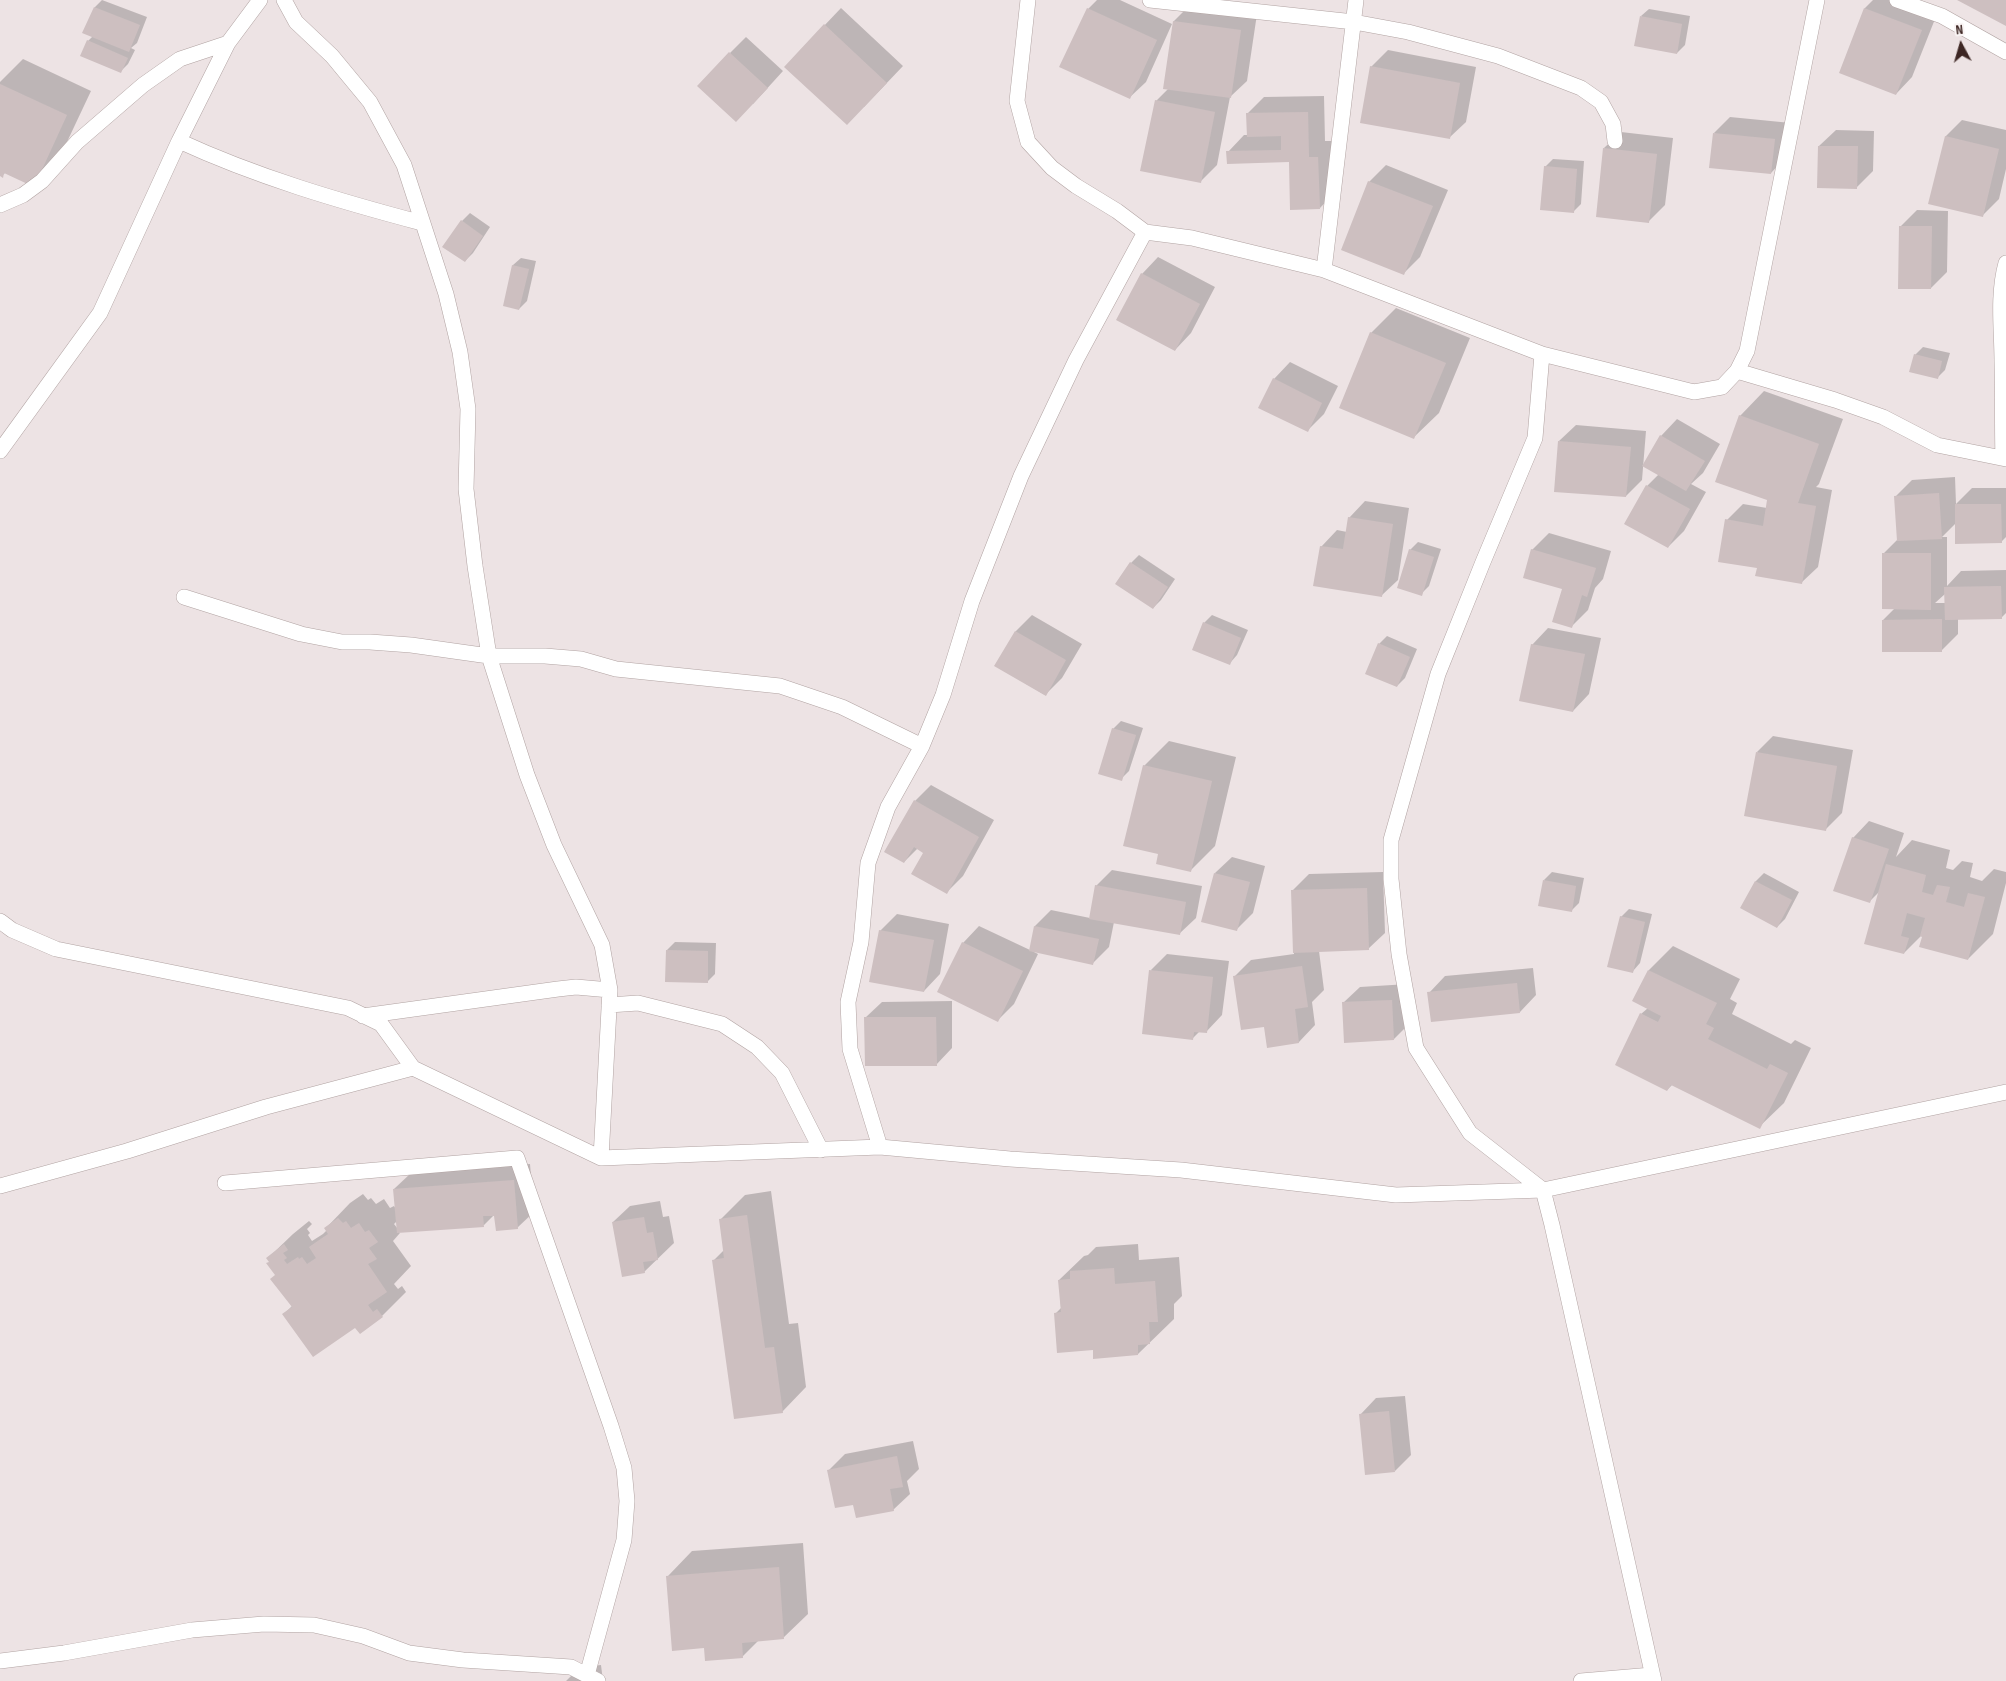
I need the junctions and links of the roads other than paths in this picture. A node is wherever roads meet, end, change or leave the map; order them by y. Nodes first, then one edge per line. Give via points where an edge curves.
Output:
1 (260, 0) edge
2 (284, 0) edge
3 (1028, 0) edge
4 (1150, 0) edge
5 (1356, 0) edge
6 (1817, 0) edge
7 (1897, 0) edge
8 (1354, 22) junction
9 (228, 42) junction
10 (2006, 52) edge
11 (1615, 141) dead end
12 (179, 142) junction
13 (0, 205) edge
14 (422, 222) junction
15 (1146, 232) junction
16 (2006, 263) edge
17 (1324, 270) junction
18 (1542, 354) junction
19 (1737, 371) junction
20 (0, 451) edge
21 (2004, 459) edge
22 (184, 597) dead end
23 (489, 656) junction
24 (922, 746) junction
25 (0, 921) edge
26 (610, 997) junction
27 (363, 1016) junction
28 (413, 1068) junction
29 (2006, 1092) edge
30 (880, 1147) junction
31 (821, 1150) junction
32 (601, 1158) junction
33 (224, 1183) dead end
34 (0, 1186) edge
35 (1543, 1190) junction
36 (0, 1661) edge
37 (1653, 1678) edge
38 (595, 1679) edge
39 (1581, 1681) edge

1 - 9 street
2 - 14 street via 296,22 332,56 370,102 404,165
3 - 15 street via 1017,102 1028,142 1052,168
4 - 8 street
5 - 8 street
6 - 19 street via 1747,351
7 - 10 street via 1942,16
8 - 11 street via 1408,32 1498,56 1581,88 1601,102 1613,124
8 - 17 street
9 - 12 street
9 - 13 street via 180,59 142,85 77,142 42,181 23,195
12 - 14 street via 282,182 346,203
12 - 20 street via 100,313
14 - 23 street via 446,294 460,352 468,409 466,489
15 - 17 street via 1192,238
15 - 24 street via 1076,360 1021,476 972,602 943,695
16 - 21 street via 2000,315
17 - 18 street
18 - 19 street via 1694,392 1722,387
18 - 35 street via 1535,438 1438,674 1391,840 1390,879 1399,954 1416,1048 1470,1133
19 - 21 street via 1883,417 1937,445
22 - 23 street via 301,634 342,642 412,645
23 - 24 street via 572,658 616,670 780,686 842,707
23 - 26 street via 527,775 554,845 602,945
24 - 30 street via 888,807 868,864 861,942 848,1002 850,1049
25 - 27 street via 12,930 56,949 348,1008
26 - 27 street via 576,987
26 - 31 street via 722,1024 758,1047 782,1073
26 - 32 street
27 - 28 street via 381,1024
28 - 32 street
28 - 34 street via 266,1107 127,1151
29 - 35 street
30 - 31 street
30 - 35 street via 1181,1170 1396,1196
31 - 32 street
33 - 38 street via 517,1158 624,1468 627,1501 624,1540
35 - 37 street
36 - 38 street via 192,1630 264,1624 314,1625 363,1636 409,1653 571,1667
37 - 39 street

